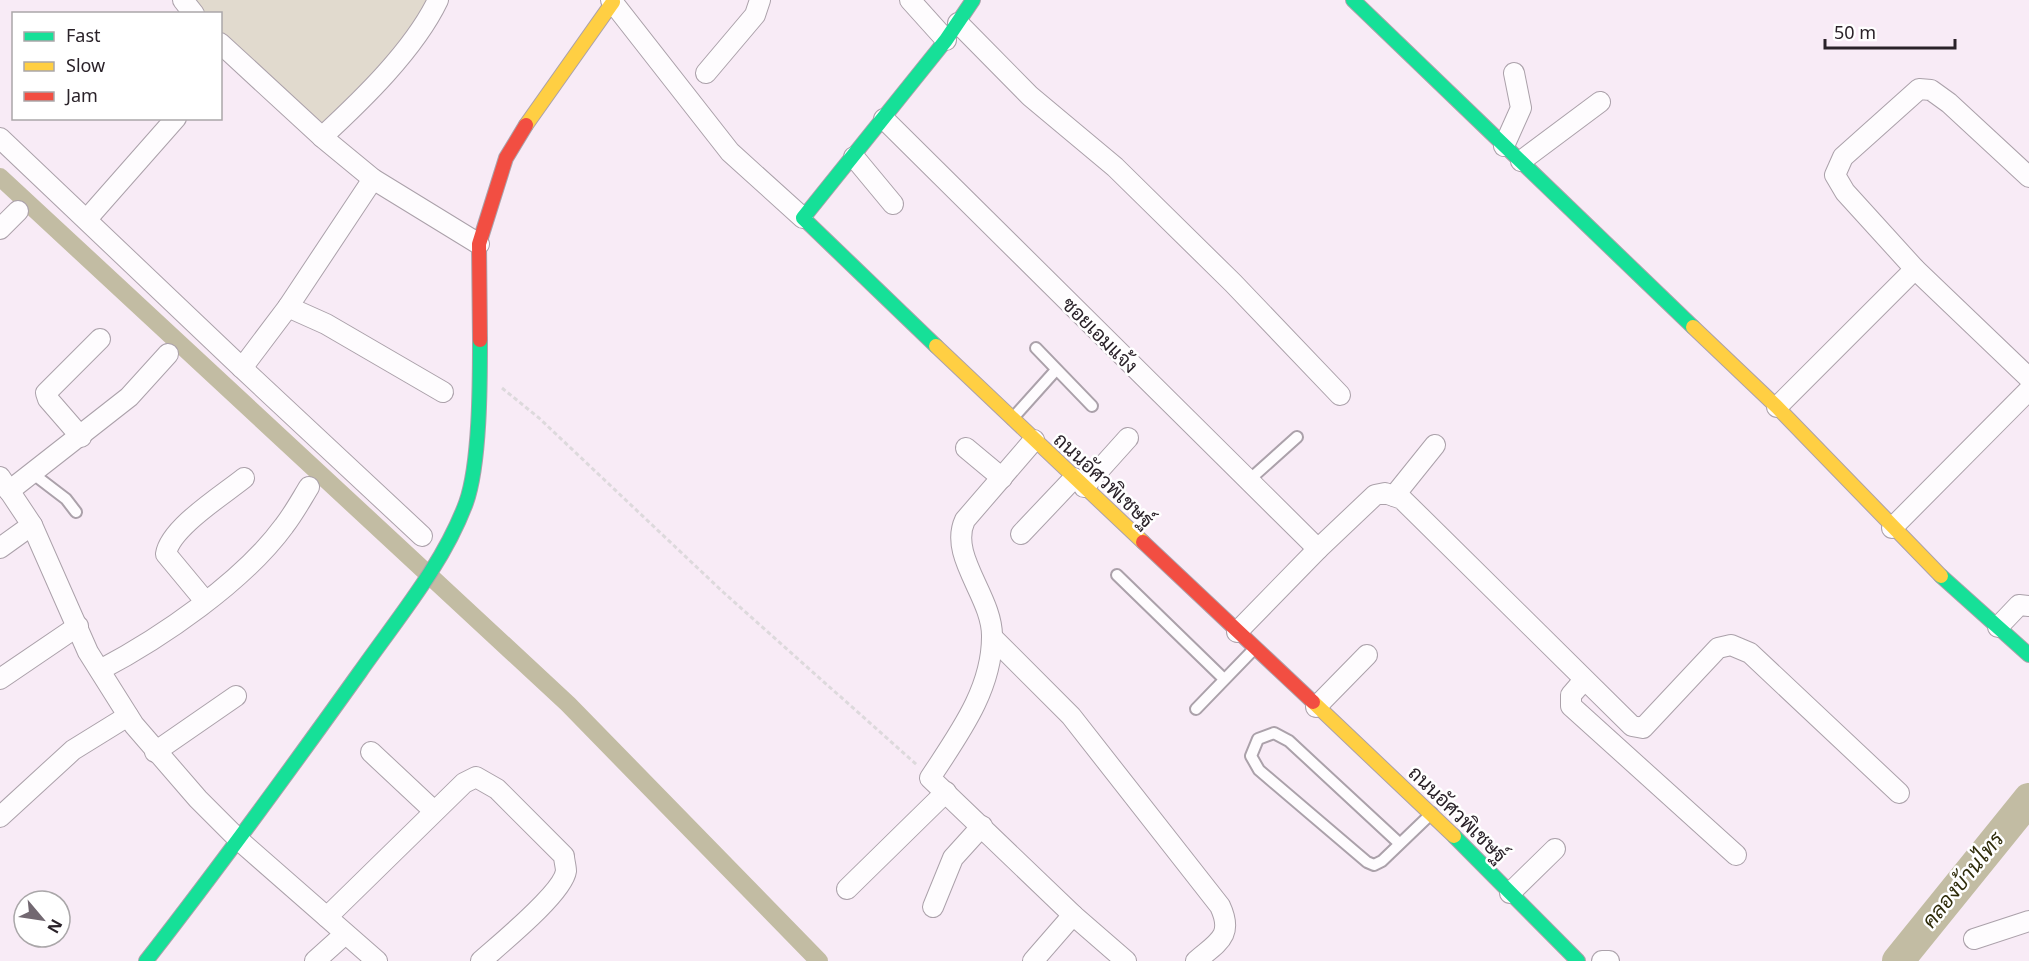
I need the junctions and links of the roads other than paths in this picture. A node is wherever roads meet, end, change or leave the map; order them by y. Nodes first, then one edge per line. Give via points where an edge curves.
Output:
1 (183, 0) edge
2 (438, 0) edge
3 (760, 0) edge
4 (910, 0) edge
5 (973, 0) edge
6 (1353, 0) edge
7 (612, 1) edge
8 (192, 12) edge
9 (958, 23) junction
10 (946, 40) junction
11 (224, 55) edge
12 (1514, 73) dead end
13 (706, 74) dead end
14 (1600, 102) dead end
15 (884, 119) junction
16 (174, 120) edge
17 (322, 137) junction
18 (0, 138) edge
19 (1504, 146) junction
20 (854, 156) junction
21 (1521, 161) junction
22 (2029, 177) edge
23 (373, 179) junction
24 (893, 204) dead end
25 (18, 211) dead end
26 (803, 218) junction
27 (87, 219) junction
28 (0, 230) edge
29 (479, 244) junction
30 (1915, 269) junction
31 (288, 307) junction
32 (100, 339) dead end
33 (1036, 348) dead end
34 (168, 354) dead end
35 (242, 368) junction
36 (1056, 370) junction
37 (2029, 378) edge
38 (2029, 390) edge
39 (443, 392) dead end
40 (1340, 395) dead end
41 (1092, 406) dead end
42 (1777, 407) junction
43 (1012, 419) junction
44 (81, 437) junction
45 (1297, 437) dead end
46 (1128, 438) dead end
47 (1034, 440) junction
48 (1435, 445) dead end
49 (966, 448) dead end
50 (32, 473) junction
51 (244, 478) dead end
52 (1002, 478) junction
53 (1248, 482) junction
54 (1079, 483) junction
55 (5, 484) edge
56 (309, 487) dead end
57 (1394, 496) junction
58 (76, 512) dead end
59 (32, 525) junction
60 (1892, 528) junction
61 (1021, 534) dead end
62 (422, 537) dead end
63 (0, 548) edge
64 (1318, 549) junction
65 (1117, 575) dead end
66 (205, 601) junction
67 (2029, 606) edge
68 (78, 626) junction
69 (1998, 627) junction
70 (1237, 632) junction
71 (992, 637) junction
72 (1255, 648) junction
73 (1367, 655) dead end
74 (2029, 655) edge
75 (100, 670) junction
76 (0, 679) edge
77 (1224, 679) junction
78 (1584, 680) junction
79 (236, 696) dead end
80 (1316, 707) junction
81 (1196, 709) dead end
82 (128, 716) junction
83 (155, 752) junction
84 (371, 752) dead end
85 (946, 792) junction
86 (1899, 793) dead end
87 (434, 811) junction
88 (1432, 813) junction
89 (0, 817) edge
90 (982, 826) junction
91 (240, 841) junction
92 (1399, 843) junction
93 (1555, 849) dead end
94 (1737, 855) dead end
95 (847, 890) dead end
96 (1510, 893) junction
97 (933, 907) dead end
98 (1073, 915) junction
99 (327, 917) junction
100 (2029, 921) edge
101 (345, 934) junction
102 (1974, 939) dead end
103 (146, 961) edge
104 (315, 961) edge
105 (377, 961) edge
106 (481, 961) edge
107 (1033, 961) edge
108 (1126, 961) edge
109 (1196, 961) edge
110 (1578, 961) edge
111 (1602, 961) edge
112 (1609, 961) edge

1 - 8 street
2 - 17 street via 403,51
3 - 13 street via 754,15
4 - 10 street
5 - 9 street
6 - 19 street
7 - 26 street via 703,119 751,172
7 - 29 street via 506,158
9 - 10 street
9 - 40 street via 1030,96 1124,175
10 - 15 street
11 - 17 street
12 - 19 street via 1521,108
14 - 21 street
15 - 20 street
15 - 53 street, ซอยเอมแจ้ง
16 - 27 street
17 - 23 street
18 - 27 street
19 - 21 street
20 - 24 street
20 - 26 street
21 - 42 street
22 - 30 street via 1949,103 1931,90 1918,89 1843,157 1835,175 1845,192
23 - 29 street
23 - 31 street
25 - 28 street
26 - 43 street, ถนนอัศวพิเชษฐ์
27 - 35 street
29 - 91 street via 480,370 473,471 466,502 419,588
30 - 37 street
30 - 42 street
31 - 35 street
31 - 39 street via 326,324
32 - 44 street via 46,393
33 - 36 lane
34 - 44 street via 129,397
35 - 62 street
36 - 41 lane
36 - 43 lane
38 - 60 street
42 - 60 street
43 - 47 street, ถนนอัศวพิเชษฐ์
44 - 50 street
45 - 53 lane
46 - 54 street
47 - 52 street
47 - 54 street, ถนนอัศวพิเชษฐ์
48 - 57 street
49 - 52 street
50 - 55 street
50 - 58 lane via 66,499
51 - 66 street via 176,533 167,545 165,554
52 - 71 street via 959,532 964,557 991,619
53 - 64 street, ซอยเอมแจ้ง
54 - 61 street
54 - 70 street, ถนนอัศวพิเชษฐ์
55 - 59 street
56 - 66 street via 284,526 250,564
57 - 64 street via 1375,495
57 - 78 street via 1402,499
59 - 63 street
59 - 68 street
60 - 69 street
64 - 70 street
65 - 77 lane
66 - 75 street via 170,629
67 - 69 street via 2019,605
68 - 75 street
68 - 76 street
69 - 74 street
70 - 72 street, ถนนอัศวพิเชษฐ์
71 - 85 street via 984,687 930,778
71 - 109 street via 1071,716 1220,906 1227,921 1226,932
72 - 77 lane
72 - 80 street, ถนนอัศวพิเชษฐ์
73 - 80 street
75 - 82 street
77 - 81 lane
78 - 86 street via 1618,715 1632,726 1643,728 1718,648 1731,645 1750,653
78 - 94 street via 1571,695 1571,706
79 - 83 street
80 - 88 street, ถนนอัศวพิเชษฐ์
82 - 83 street
82 - 89 street via 74,750
83 - 91 street
84 - 87 street
85 - 90 street
85 - 95 street
87 - 99 street
87 - 106 street via 476,777 496,789 564,856 566,871 560,885
88 - 92 lane
88 - 96 street, ถนนอัศวพิเชษฐ์
90 - 97 street via 952,858
90 - 98 street
91 - 99 street
91 - 103 street
92 - 92 lane via 1382,861 1374,865 1366,862 1259,770 1251,756 1258,740 1274,733 1289,741
93 - 96 street
96 - 110 street, ถนนอัศวพิเชษฐ์
98 - 107 street
98 - 108 street
99 - 101 street
100 - 102 street
101 - 104 street
101 - 105 street
111 - 112 street

